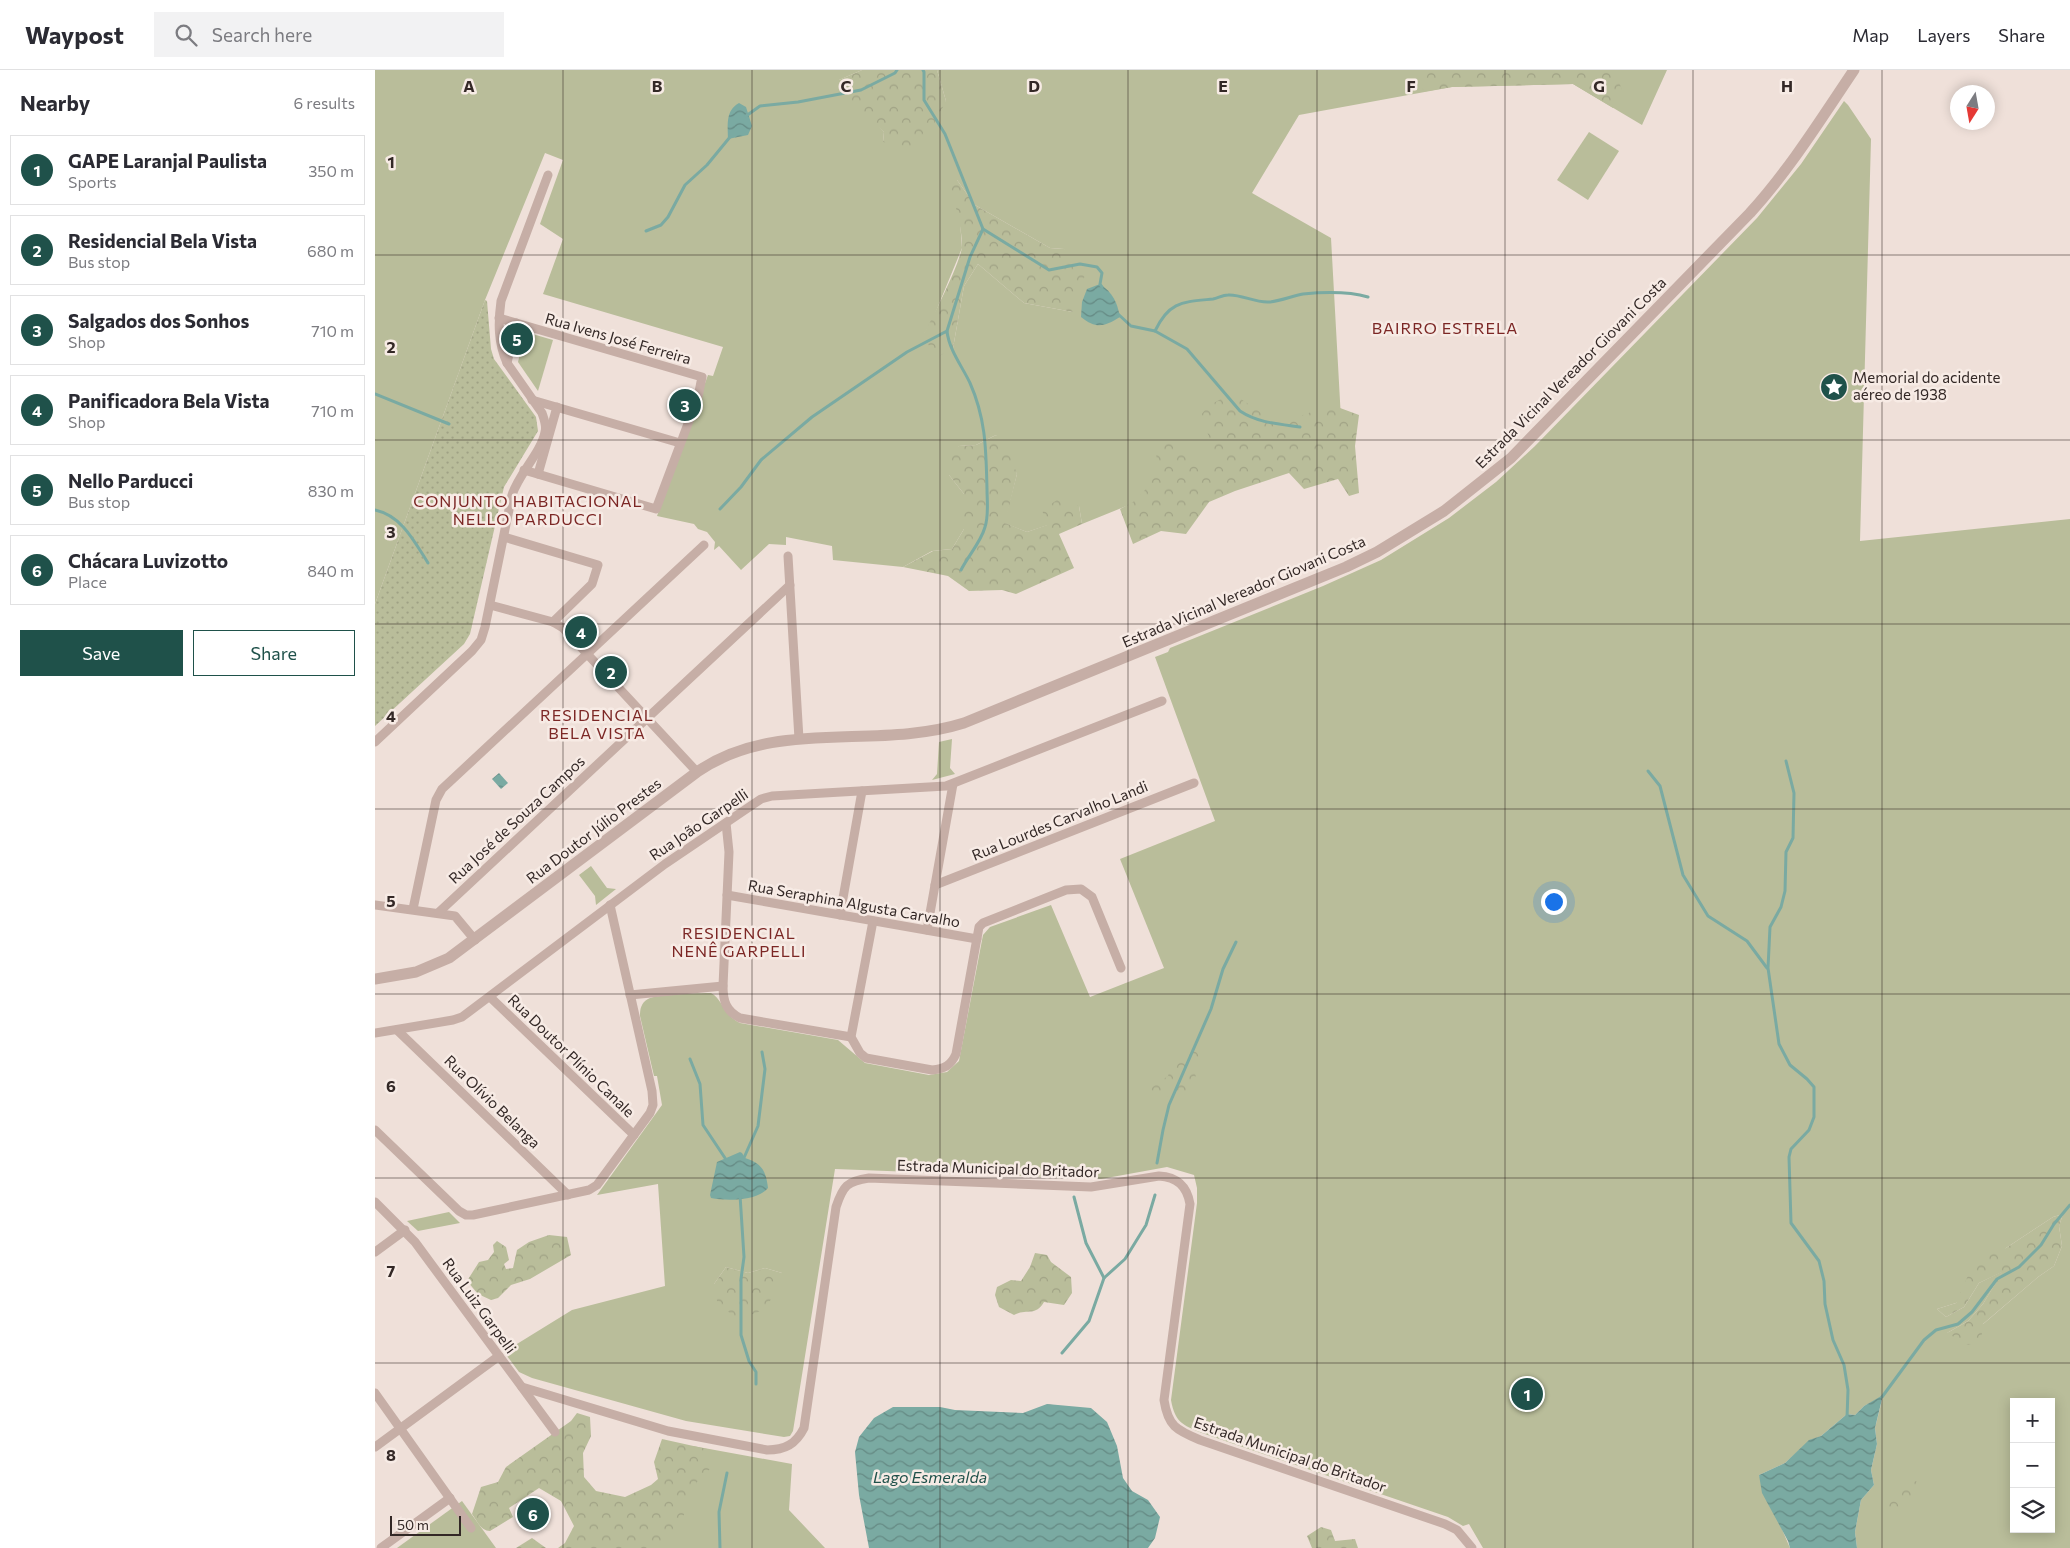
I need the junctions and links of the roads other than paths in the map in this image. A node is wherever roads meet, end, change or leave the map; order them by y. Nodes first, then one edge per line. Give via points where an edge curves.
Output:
1 (1854, 70) edge
2 (548, 175) dead end
3 (499, 318) junction
4 (516, 323) junction
5 (507, 363) junction
6 (532, 400) junction
7 (557, 407) junction
8 (680, 443) junction
9 (524, 470) junction
10 (538, 474) junction
11 (504, 537) junction
12 (704, 545) dead end
13 (788, 556) dead end
14 (790, 585) junction
15 (490, 605) junction
16 (556, 623) junction
17 (587, 653) junction
18 (1162, 701) dead end
19 (647, 718) junction
20 (842, 738) joint
21 (799, 740) junction
22 (375, 742) edge
23 (697, 772) junction
24 (1194, 783) dead end
25 (953, 784) junction
26 (862, 791) junction
27 (727, 823) junction
28 (935, 885) junction
29 (727, 895) junction
30 (451, 900) junction
31 (375, 904) edge
32 (610, 905) junction
33 (413, 909) junction
34 (438, 913) junction
35 (841, 915) junction
36 (455, 916) junction
37 (873, 921) junction
38 (927, 930) junction
39 (977, 939) junction
40 (475, 940) junction
41 (1121, 968) dead end
42 (375, 979) edge
43 (723, 986) junction
44 (630, 995) junction
45 (490, 997) junction
46 (397, 1030) junction
47 (375, 1033) edge
48 (851, 1037) junction
49 (375, 1130) edge
50 (634, 1135) junction
51 (568, 1195) junction
52 (375, 1202) edge
53 (405, 1230) junction
54 (375, 1252) edge
55 (499, 1356) junction
56 (522, 1387) junction
57 (375, 1393) edge
58 (401, 1428) junction
59 (555, 1432) dead end
60 (375, 1446) edge
61 (450, 1498) junction
62 (471, 1528) dead end
63 (381, 1548) edge
64 (1472, 1548) edge

1 - 20 street, Estrada Vicinal Vereador Giovani Costa via 1767,195 1529,440 1490,476 1444,511 1381,550 1346,567 975,719 927,732
2 - 3 street via 501,301
3 - 4 street, Rua Ivens José Ferreira
3 - 5 street via 500,339
4 - 5 street
4 - 8 street, Rua Ivens José Ferreira via 702,377 698,397
5 - 6 street
6 - 7 street
6 - 9 street via 542,413 545,432
7 - 8 street
7 - 10 street
8 - 10 street via 656,509
9 - 10 street
9 - 11 street via 512,495
11 - 15 street
11 - 16 street via 599,565 592,584
12 - 17 street
13 - 14 street
14 - 19 street, Rua José de Souza Campos
14 - 21 street
15 - 16 street
15 - 22 street via 477,646
16 - 17 street
17 - 19 street
17 - 33 street via 439,792
18 - 25 street, Rua João Garpelli
19 - 23 street
19 - 30 street, Rua José de Souza Campos
20 - 21 street, Rua Doutor Júlio Prestes
21 - 23 street, Rua Doutor Júlio Prestes via 740,749
23 - 40 street, Rua Doutor Júlio Prestes
24 - 28 street, Rua Lourdes Carvalho Landi
25 - 26 street, Rua João Garpelli
25 - 28 street
26 - 27 street, Rua João Garpelli via 766,797
26 - 35 street
27 - 29 street
27 - 32 street, Rua João Garpelli
28 - 38 street
29 - 35 street, Rua Seraphina Algusta Carvalho
29 - 43 street
30 - 34 street, Rua José de Souza Campos
30 - 36 street
31 - 33 street
32 - 44 street
32 - 45 street, Rua João Garpelli
33 - 34 street
34 - 36 street
35 - 37 street, Rua Seraphina Algusta Carvalho
36 - 40 street
37 - 38 street, Rua Seraphina Algusta Carvalho
37 - 48 street
38 - 39 street, Rua Seraphina Algusta Carvalho
39 - 41 street via 983,923 1066,890 1081,889 1092,897
39 - 48 street via 957,1054 948,1066 932,1070 866,1058
40 - 42 street, Rua Doutor Júlio Prestes via 427,968
43 - 44 street
43 - 48 street via 724,1003 740,1018
44 - 50 street via 653,1097 650,1113
45 - 46 street, Rua João Garpelli via 453,1020
45 - 50 street, Rua Doutor Plínio Canale
46 - 47 street, Rua João Garpelli
46 - 51 street, Rua Olívio Belanga
49 - 51 street via 466,1215
50 - 51 street via 597,1185
52 - 53 street, Rua Luiz Garpelli
53 - 54 street
53 - 55 street, Rua Luiz Garpelli
55 - 56 street, Rua Luiz Garpelli
55 - 58 street
56 - 59 street, Rua Luiz Garpelli
56 - 64 street, Estrada Municipal do Britador via 683,1435 780,1450 791,1445 804,1428 836,1207 847,1184 869,1178 1091,1187 1169,1177 1183,1184 1190,1204 1164,1400 1174,1427 1200,1440 1445,1524 1457,1530
57 - 58 street
58 - 60 street
58 - 61 street
61 - 62 street
61 - 63 street

